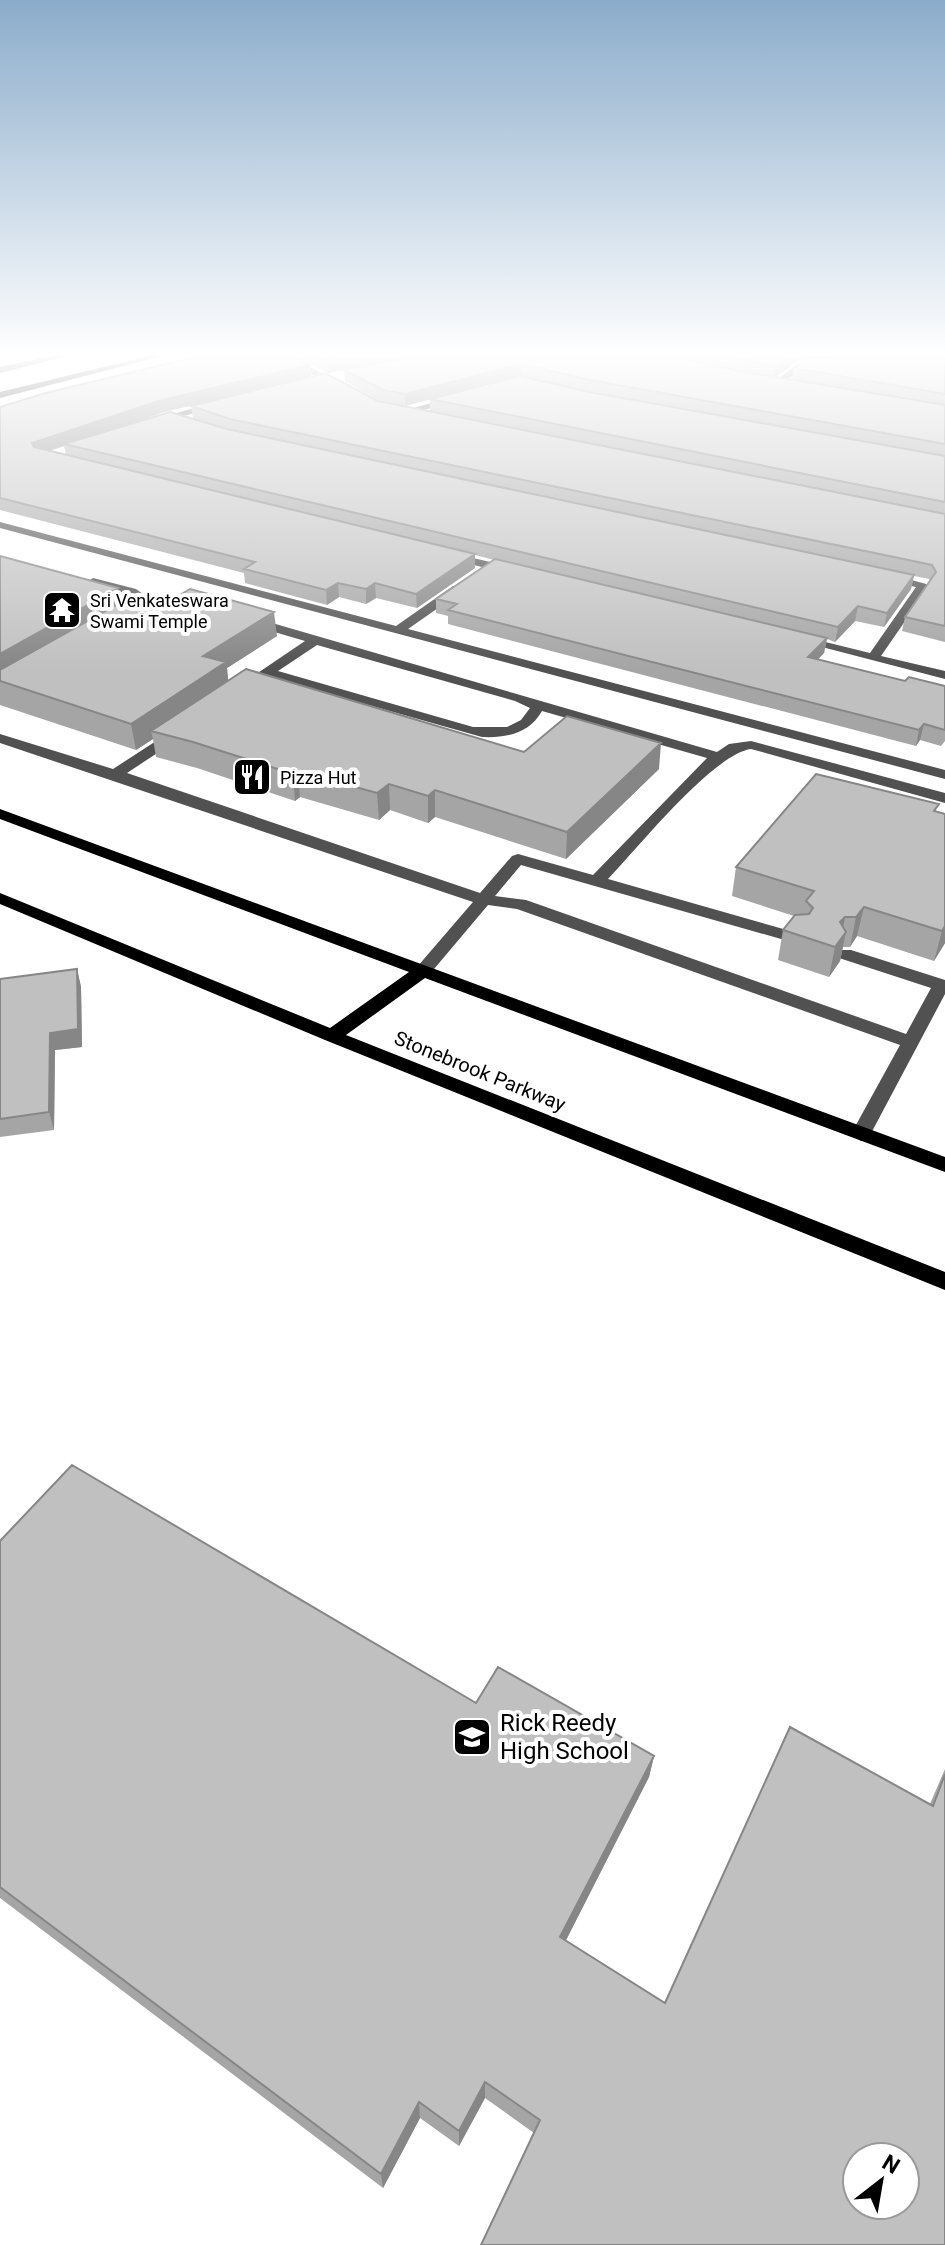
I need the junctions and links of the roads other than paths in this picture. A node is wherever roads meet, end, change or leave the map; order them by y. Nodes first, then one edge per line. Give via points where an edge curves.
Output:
1 (0, 525) edge
2 (445, 555) edge
3 (491, 566) junction
4 (522, 573) edge
5 (480, 574) edge
6 (877, 575) edge
7 (73, 576) edge
8 (468, 582) edge
9 (137, 612) edge
10 (243, 619) edge
11 (398, 630) junction
12 (781, 636) edge
13 (315, 640) junction
14 (873, 658) junction
15 (269, 673) junction
16 (945, 675) edge
17 (231, 698) edge
18 (538, 706) junction
19 (192, 723) edge
20 (0, 738) edge
21 (719, 757) junction
22 (115, 774) junction
23 (945, 775) edge
24 (945, 798) edge
25 (0, 814) edge
26 (597, 881) junction
27 (0, 898) edge
28 (484, 900) junction
29 (795, 938) edge
30 (845, 954) edge
31 (423, 971) junction
32 (943, 985) edge
33 (332, 1036) junction
34 (911, 1042) junction
35 (861, 1134) junction
36 (945, 1165) edge
37 (945, 1281) edge

1 - 11 street
2 - 3 street
3 - 4 street
3 - 5 street
6 - 14 street via 924,585
7 - 9 street via 157,604
8 - 11 street
10 - 13 street
11 - 23 street
12 - 14 street
13 - 15 street
13 - 18 street
14 - 16 street
15 - 17 street
15 - 18 street via 472,731 514,731
18 - 21 street
19 - 22 street
20 - 22 street
21 - 24 street via 734,747 751,745
21 - 26 street
22 - 28 street
25 - 31 main road
26 - 28 street via 518,859
26 - 29 street
27 - 33 main road, Stonebrook Parkway
28 - 31 street
28 - 34 street via 520,904
30 - 32 street
31 - 33 main road
31 - 35 main road
32 - 34 street
33 - 37 main road, Stonebrook Parkway
34 - 35 street
35 - 36 main road

